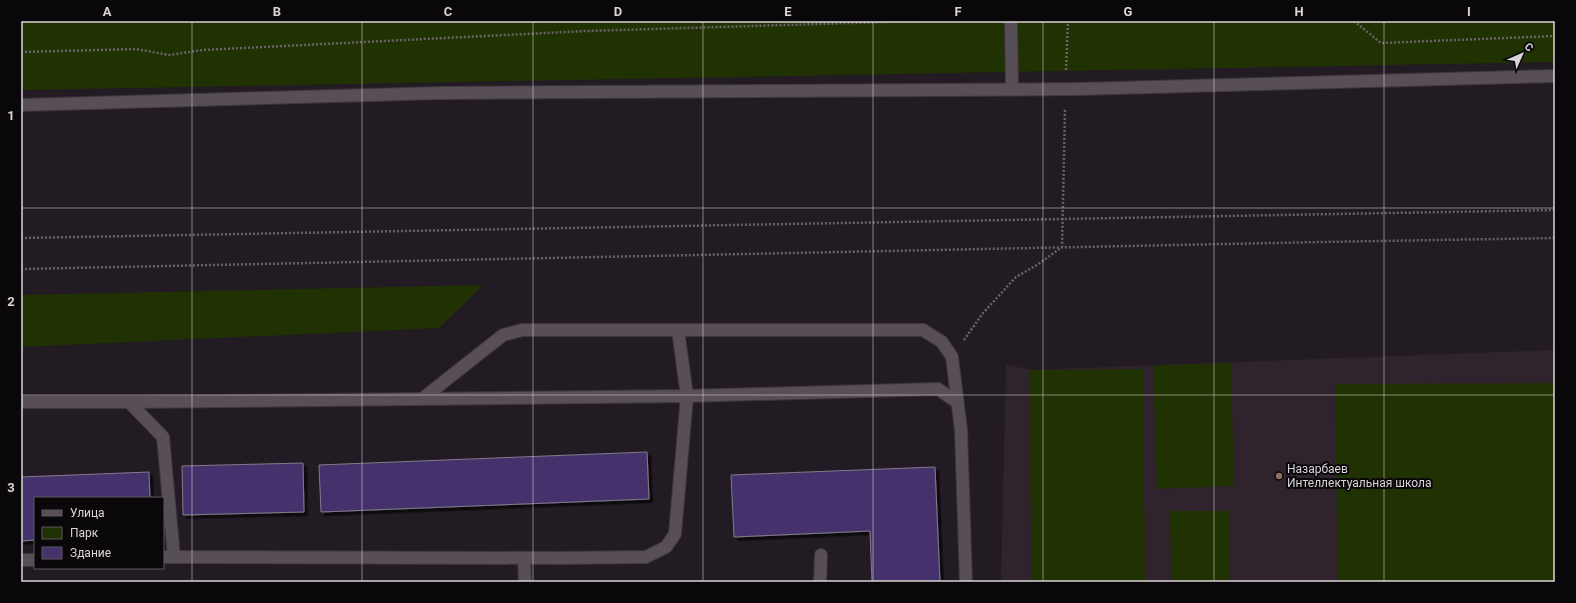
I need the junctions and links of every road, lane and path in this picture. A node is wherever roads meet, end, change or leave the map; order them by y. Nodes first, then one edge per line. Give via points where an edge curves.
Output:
1 (918, 21) edge
2 (1011, 21) edge
3 (1068, 21) edge
4 (1354, 21) edge
5 (1555, 36) edge
6 (21, 52) edge
7 (1555, 76) edge
8 (1066, 88) junction
9 (1012, 89) junction
10 (21, 104) edge
11 (1555, 210) edge
12 (1062, 219) junction
13 (21, 238) edge
14 (1555, 238) edge
15 (1062, 247) junction
16 (21, 269) edge
17 (678, 330) junction
18 (952, 357) junction
19 (687, 396) junction
20 (422, 399) junction
21 (21, 402) edge
22 (129, 402) junction
23 (957, 402) junction
24 (821, 555) dead end
25 (168, 557) edge
26 (524, 558) junction
27 (21, 560) edge
28 (34, 560) edge
29 (525, 582) edge
30 (820, 582) edge
31 (966, 582) edge

1 - 6 path via 586,31 203,50 169,55 136,49
2 - 9 main road
3 - 8 path
4 - 5 path via 1381,44
7 - 8 main road
8 - 9 main road
8 - 12 path
9 - 10 main road via 441,93
11 - 12 path
12 - 13 path
12 - 15 path
14 - 15 path
15 - 16 path
15 - 18 path via 1037,266 1016,277 983,313
17 - 18 main road via 923,330 942,342
17 - 19 main road
17 - 20 main road via 522,330 503,335
18 - 23 main road
19 - 20 main road
19 - 23 main road via 938,389
19 - 26 main road via 675,534 666,546 646,557
20 - 22 main road
21 - 22 main road
22 - 25 main road via 163,437
23 - 31 main road via 961,430
24 - 30 main road
25 - 26 main road
26 - 29 main road
27 - 28 main road

